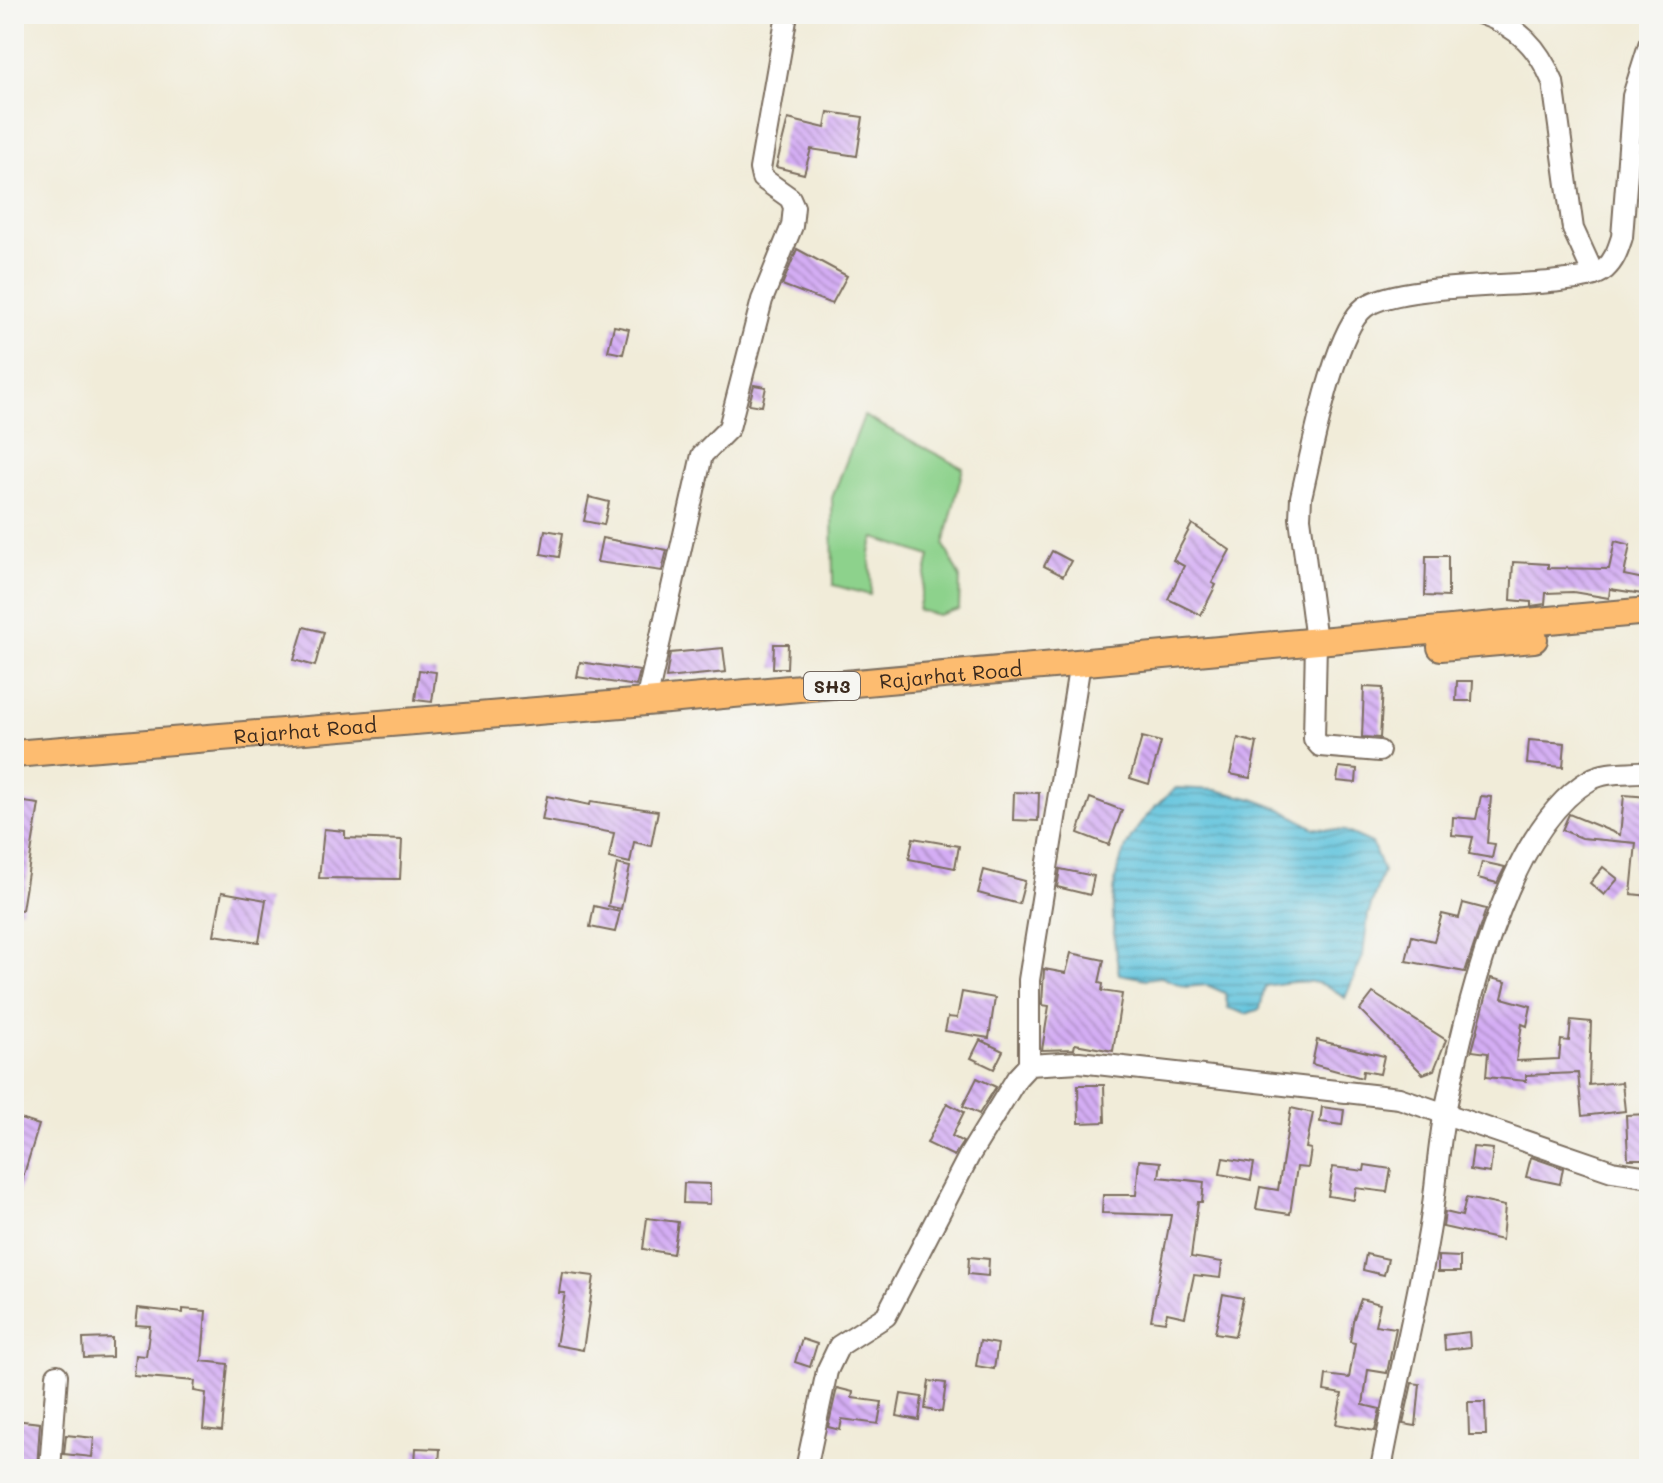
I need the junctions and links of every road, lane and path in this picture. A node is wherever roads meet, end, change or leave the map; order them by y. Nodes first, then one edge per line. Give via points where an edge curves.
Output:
1 (787, 14) edge
2 (1482, 14) edge
3 (1649, 45) edge
4 (1594, 275) junction
5 (1649, 611) edge
6 (1649, 629) edge
7 (1315, 650) junction
8 (1078, 671) junction
9 (646, 702) junction
10 (1379, 751) dead end
11 (14, 754) edge
12 (14, 771) edge
13 (1649, 771) edge
14 (1029, 1065) junction
15 (1445, 1111) junction
16 (1649, 1177) edge
17 (57, 1375) dead end
18 (50, 1469) edge
19 (806, 1469) edge
20 (1381, 1469) edge

1 - 9 street via 760,169 762,178 790,198 794,215 762,300 729,428 702,455
2 - 4 street via 1519,32 1546,65 1553,82 1573,229
3 - 4 street via 1633,96 1622,237 1616,255
4 - 7 street via 1394,295 1365,307 1343,336 1301,497
5 - 7 main road, Rajarhat Road / SH3
6 - 7 main road, Rajarhat Road / SH3
7 - 8 main road, Rajarhat Road / SH3
7 - 10 street via 1316,744
8 - 9 main road, Rajarhat Road / SH3
8 - 12 main road, Rajarhat Road / SH3
8 - 14 street via 1029,980
9 - 11 main road, Rajarhat Road / SH3
13 - 15 street via 1591,779 1571,795 1521,860 1483,959
14 - 15 street via 1095,1064 1399,1098
14 - 19 street via 969,1156 886,1316 839,1346 827,1371
15 - 16 street via 1612,1171
15 - 20 street via 1429,1238
17 - 18 street

